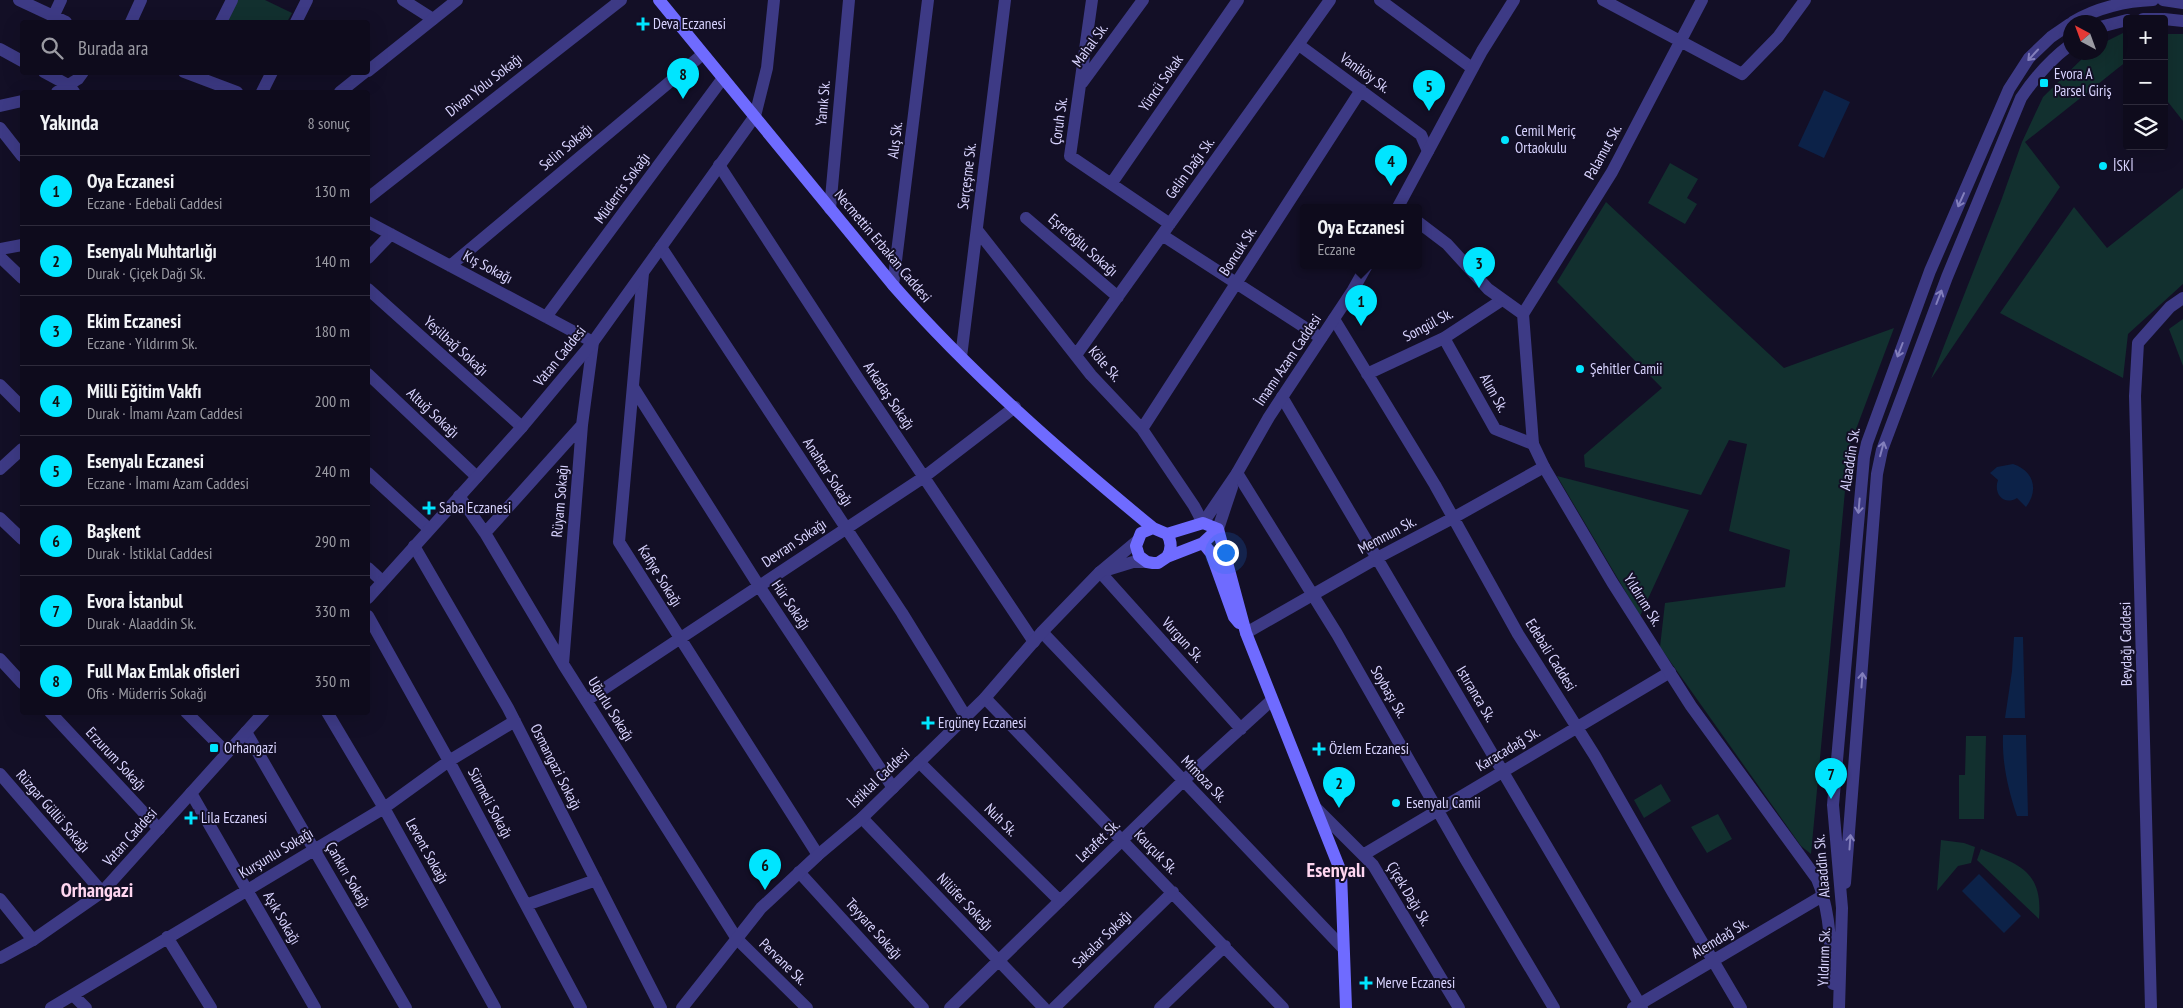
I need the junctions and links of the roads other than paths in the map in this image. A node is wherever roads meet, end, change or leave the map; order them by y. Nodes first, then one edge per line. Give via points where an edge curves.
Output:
1 (20, 0) edge
2 (61, 0) edge
3 (141, 0) edge
4 (232, 0) edge
5 (307, 0) edge
6 (402, 0) edge
7 (457, 0) edge
8 (621, 0) edge
9 (659, 0) edge
10 (774, 0) edge
11 (849, 0) edge
12 (928, 0) edge
13 (1005, 0) edge
14 (1092, 0) edge
15 (1143, 0) edge
16 (1238, 0) edge
17 (1330, 0) edge
18 (1380, 0) edge
19 (1513, 0) edge
20 (1702, 0) edge
21 (1805, 0) edge
22 (2153, 0) edge
23 (2163, 0) edge
24 (1611, 2) edge
25 (2183, 3) edge
26 (2089, 15) edge
27 (53, 17) junction
28 (433, 19) junction
29 (61, 20) edge
30 (132, 20) edge
31 (222, 20) edge
32 (297, 20) edge
33 (2168, 20) edge
34 (2123, 21) edge
35 (2183, 21) edge
36 (2108, 25) edge
37 (2063, 29) edge
38 (1680, 40) junction
39 (1299, 45) junction
40 (0, 49) edge
41 (2063, 50) edge
42 (703, 54) junction
43 (20, 60) edge
44 (1472, 68) junction
45 (370, 69) edge
46 (49, 75) edge
47 (81, 75) edge
48 (194, 75) edge
49 (270, 75) edge
50 (362, 75) edge
51 (723, 78) junction
52 (1080, 85) junction
53 (71, 89) edge
54 (232, 90) edge
55 (263, 90) edge
56 (343, 90) edge
57 (1361, 90) junction
58 (20, 101) edge
59 (0, 106) edge
60 (754, 116) junction
61 (0, 128) edge
62 (1428, 151) junction
63 (20, 153) edge
64 (719, 165) junction
65 (1111, 184) junction
66 (370, 196) edge
67 (1401, 204) edge
68 (830, 208) junction
69 (1026, 218) dead end
70 (370, 223) edge
71 (1170, 224) junction
72 (1422, 225) edge
73 (977, 230) junction
74 (390, 234) junction
75 (1162, 235) junction
76 (20, 245) edge
77 (661, 247) junction
78 (0, 249) edge
79 (1938, 253) junction
80 (370, 256) edge
81 (0, 257) edge
82 (1955, 259) junction
83 (450, 266) junction
84 (1365, 269) edge
85 (1930, 271) junction
86 (643, 273) junction
87 (20, 276) edge
88 (1947, 277) junction
89 (1237, 284) junction
90 (893, 285) junction
91 (370, 291) edge
92 (1118, 297) junction
93 (2183, 298) edge
94 (1502, 300) junction
95 (1523, 314) junction
96 (546, 317) junction
97 (1334, 319) junction
98 (1321, 338) junction
99 (1444, 338) junction
100 (593, 342) junction
101 (1076, 355) junction
102 (961, 357) junction
103 (1367, 374) junction
104 (370, 376) edge
105 (0, 385) edge
106 (633, 387) junction
107 (1282, 396) junction
108 (20, 405) edge
109 (1015, 407) junction
110 (582, 425) junction
111 (522, 427) junction
112 (1142, 429) junction
113 (1533, 444) junction
114 (20, 451) edge
115 (1544, 467) junction
116 (0, 469) edge
117 (1237, 473) junction
118 (370, 475) edge
119 (477, 476) junction
120 (924, 477) junction
121 (1108, 489) junction
122 (459, 496) junction
123 (0, 518) edge
124 (1453, 518) junction
125 (1203, 523) junction
126 (846, 528) junction
127 (1153, 528) junction
128 (430, 529) junction
129 (1218, 529) junction
130 (485, 534) junction
131 (1167, 534) junction
132 (20, 537) edge
133 (1138, 539) junction
134 (1203, 542) junction
135 (414, 546) junction
136 (1167, 557) junction
137 (1377, 558) junction
138 (1147, 562) junction
139 (370, 570) edge
140 (1100, 572) junction
141 (382, 581) junction
142 (759, 586) junction
143 (1312, 595) junction
144 (370, 596) edge
145 (370, 620) edge
146 (1246, 633) junction
147 (1038, 637) junction
148 (680, 638) junction
149 (0, 660) edge
150 (563, 664) junction
151 (1670, 672) junction
152 (20, 681) edge
153 (985, 698) junction
154 (586, 700) junction
155 (1272, 700) junction
156 (53, 715) edge
157 (189, 715) edge
158 (261, 715) edge
159 (328, 715) edge
160 (966, 717) junction
161 (515, 722) junction
162 (1577, 727) junction
163 (1241, 729) junction
164 (246, 732) junction
165 (227, 753) junction
166 (449, 761) junction
167 (919, 762) junction
168 (1502, 770) junction
169 (0, 774) edge
170 (1183, 781) junction
171 (893, 788) junction
172 (192, 792) junction
173 (384, 808) junction
174 (1317, 809) junction
175 (1438, 810) junction
176 (862, 818) junction
177 (159, 829) junction
178 (1123, 840) junction
179 (314, 849) junction
180 (818, 855) junction
181 (1363, 855) junction
182 (799, 872) junction
183 (596, 880) junction
184 (247, 890) junction
185 (102, 892) junction
186 (1173, 892) junction
187 (1824, 895) junction
188 (0, 900) edge
189 (1060, 901) junction
190 (526, 905) junction
191 (1842, 908) junction
192 (167, 937) junction
193 (737, 939) junction
194 (33, 940) junction
195 (1225, 946) junction
196 (1343, 948) junction
197 (1836, 953) junction
198 (0, 958) edge
199 (998, 961) junction
200 (1712, 961) junction
201 (73, 994) junction
202 (1638, 1007) edge
203 (51, 1008) edge
204 (86, 1008) edge
205 (211, 1008) edge
206 (315, 1008) edge
207 (406, 1008) edge
208 (495, 1008) edge
209 (581, 1008) edge
210 (661, 1008) edge
211 (682, 1008) edge
212 (808, 1008) edge
213 (923, 1008) edge
214 (950, 1008) edge
215 (1044, 1008) edge
216 (1054, 1008) edge
217 (1161, 1008) edge
218 (1283, 1008) edge
219 (1346, 1008) edge
220 (1458, 1008) edge
221 (1554, 1008) edge
222 (1741, 1008) edge
223 (1837, 1008) edge
224 (2151, 1008) edge

1 - 27 street
2 - 27 street
3 - 30 street
4 - 31 street
5 - 32 street
6 - 28 street
7 - 28 street
8 - 66 street, Divan Yolu Sokağı
9 - 42 main road, Necmettin Erbakan Caddesi
10 - 60 street via 767,68
11 - 68 street, Yanık Sk.
12 - 90 street, Alış Sk.
13 - 73 street, Serçeşme Sk.
14 - 52 street, Çoruh Sk.
15 - 52 street, Mahal Sk.
16 - 65 street, Yüncü Sokak
17 - 39 street, Gelin Dağı Sk.
18 - 44 street
19 - 44 street
20 - 38 street, Palamut Sk.
21 - 38 street via 1778,37 1742,74
22 - 26 street, Alaaddin Sk. via 2104,8
23 - 25 street
24 - 38 street
27 - 29 street
28 - 45 street
33 - 35 street
34 - 36 street
37 -> 79 street, Alaaddin Sk. via 2029,58 2009,90
38 - 95 street, Palamut Sk. via 1612,172
39 - 57 street, Vaniköy Sk.
39 - 71 street, Gelin Dağı Sk.
40 - 43 street
41 - 82 street, Alaaddin Sk. via 2034,79 2022,98
42 - 51 main road, Necmettin Erbakan Caddesi
42 - 83 street, Selin Sokağı
44 - 62 street
46 - 53 street
47 - 53 street
48 - 54 street
49 - 55 street
50 - 56 street
51 - 60 main road, Necmettin Erbakan Caddesi
51 - 96 street, Müderris Sokağı
52 - 65 street, Çoruh Sk. via 1070,156
57 - 62 street, Vaniköy Sk. via 1421,135
57 - 89 street, Boncuk Sk.
58 - 59 street
60 - 64 street, Vatan Caddesi
60 - 68 main road, Necmettin Erbakan Caddesi
61 - 63 street
62 - 67 street
64 - 77 street, Vatan Caddesi
64 - 120 street, Arkadaş Sokağı
65 - 71 street, Çoruh Sk.
68 - 90 main road, Necmettin Erbakan Caddesi
69 - 92 street, Eşrefoğlu Sokağı
70 - 74 street, Kış Sokağı
71 - 75 street, Gelin Dağı Sk.
72 - 94 street via 1448,244
73 - 101 street, Köle Sk.
73 - 102 street, Serçeşme Sk.
74 - 80 street
74 - 83 street, Kış Sokağı
75 - 89 street
75 - 92 street, Gelin Dağı Sk.
76 - 78 street
77 - 86 street, Vatan Caddesi
77 - 126 street, Anahtar Sokağı
79 - 82 street
79 - 85 street, Alaaddin Sk.
81 - 87 street
82 - 88 street, Alaaddin Sk.
83 - 96 street, Kış Sokağı
84 - 97 street, İmamı Azam Caddesi
85 - 88 street
85 -> 191 street, Alaaddin Sk. via 1871,427 1864,457 1833,805
86 - 100 street, Vatan Caddesi
86 - 106 street, Kafiye Sokağı
191 -> 88 street, Alaaddin Sk. via 1849,858 1877,474 1889,426
89 - 98 street
89 - 112 street, Boncuk Sk.
90 - 102 main road, Necmettin Erbakan Caddesi
91 - 111 street, Yeşilbağ Sokağı
92 - 101 street, Gelin Dağı Sk.
93 - 224 street, Beydağı Caddesi via 2170,307 2138,344 2135,396
94 - 95 street
94 - 99 street, Songül Sk.
95 - 113 street, Yıldırım Sk.
96 - 100 street, Kış Sokağı
97 - 98 street, İmamı Azam Caddesi
97 - 103 street, Edebali Caddesi
98 - 107 street, İmamı Azam Caddesi
99 - 103 street, Songül Sk.
99 - 113 street, Alım Sk. via 1495,428
100 - 110 street, Rüyam Sokağı
100 - 111 street, Vatan Caddesi
101 - 112 street, Köle Sk.
102 - 109 main road, Necmettin Erbakan Caddesi
103 - 124 street, Edebali Caddesi
104 - 119 street, Altuğ Sokağı
105 - 108 street
106 - 142 street, Hür Sokağı
106 - 148 street, Kafiye Sokağı via 619,542
107 - 117 street, İmamı Azam Caddesi
107 - 137 street, Istıranca Sk.
109 - 120 street, Devran Sokağı
109 - 121 main road, Necmettin Erbakan Caddesi
110 - 130 street
110 - 150 street, Rüyam Sokağı
111 - 119 street, Vatan Caddesi
112 - 125 street, Köle Sk.
113 - 115 street, Yıldırım Sk.
114 - 116 street
115 - 124 street, Memnun Sk.
115 - 151 street, Yıldırım Sk.
117 - 125 street, İmamı Azam Caddesi
117 - 129 street, İmamı Azam Caddesi
117 - 143 street, Soybaşı Sk.
118 - 128 street
119 - 122 street, Vatan Caddesi
120 - 126 street, Devran Sokağı
120 - 147 street, Arkadaş Sokağı
121 - 127 main road, Necmettin Erbakan Caddesi
121 - 133 main road, Necmettin Erbakan Caddesi via 1129,518
122 - 128 street, Vatan Caddesi
122 - 130 street, Uğurlu Sokağı
123 - 132 street
124 - 137 street, Memnun Sk.
124 - 162 street, Edebali Caddesi via 1518,634
125 - 129 main road
125 - 131 main road
126 - 142 street, Devran Sokağı
126 - 160 street, Anahtar Sokağı
127 - 131 main road, Necmettin Erbakan Caddesi
127 - 133 main road
128 - 135 street, Vatan Caddesi
129 - 134 main road
129 - 146 main road
130 - 150 street, Uğurlu Sokağı
131 - 136 main road via 1171,543
133 - 138 main road, Necmettin Erbakan Caddesi via 1139,556
133 - 140 street, İstiklal Caddesi
134 - 136 main road
134 - 146 main road via 1211,553 1234,617
135 - 141 street, Vatan Caddesi
135 - 161 street, Osmangazi Sokağı
136 - 138 main road via 1158,563
137 - 143 street, Memnun Sk.
137 - 168 street, Istıranca Sk.
138 - 140 street via 1133,562
139 - 141 street
140 - 147 street, İstiklal Caddesi
140 - 163 street, Vurgun Sk.
141 - 144 street, Vatan Caddesi
142 - 148 street, Devran Sokağı
142 - 171 street, Hür Sokağı
143 - 146 street, Memnun Sk.
143 - 175 street, Soybaşı Sk.
145 - 166 street, Sürmeli Sokağı
146 - 155 main road
147 - 153 street, İstiklal Caddesi
147 - 170 street, Mimoza Sk.
148 - 154 street, Devran Sokağı
148 - 180 street, Kafiye Sokağı
149 - 152 street
150 - 154 street, Uğurlu Sokağı
151 - 162 street, Karacadağ Sk.
151 - 187 street, Yıldırım Sk. via 1691,706 1817,879
153 - 160 street, İstiklal Caddesi
153 - 178 street, Kauçuk Sk.
154 - 193 street, Uğurlu Sokağı
155 - 163 street, Letafet Sk.
155 - 174 main road
156 - 177 street, Erzurum Sokağı
157 - 165 street
158 - 164 street, Vatan Caddesi
159 - 173 street, Levent Sokağı
160 - 167 street, İstiklal Caddesi
161 - 166 street, Kurşunlu Sokağı
161 - 183 street, Osmangazi Sokağı
162 - 168 street, Karacadağ Sk.
162 - 200 street, Edebali Caddesi
163 - 170 street, Letafet Sk.
164 - 165 street, Vatan Caddesi
164 - 179 street, Çankırı Sokağı
165 - 172 street, Vatan Caddesi
166 - 173 street, Kurşunlu Sokağı
166 - 190 street, Sürmeli Sokağı
167 - 171 street, İstiklal Caddesi
167 - 189 street, Nuh Sk.
168 - 175 street, Karacadağ Sk.
168 - 202 street, Istıranca Sk.
169 - 185 street, Rüzgar Güllü Sokağı
170 - 178 street, Letafet Sk.
170 - 196 street, Mimoza Sk.
171 - 176 street, İstiklal Caddesi
172 - 177 street, Vatan Caddesi
172 - 184 street, Aşık Sokağı
173 - 179 street, Kurşunlu Sokağı
173 - 208 street, Levent Sokağı
174 - 181 street, Çiçek Dağı Sk.
174 - 196 main road via 1342,872
175 - 181 street, Karacadağ Sk.
175 - 221 street, Soybaşı Sk.
176 - 180 street, İstiklal Caddesi
176 - 199 street, Nilüfer Sokağı
177 - 185 street, Vatan Caddesi
178 - 186 street, Kauçuk Sk.
178 - 189 street, Letafet Sk.
179 - 184 street, Kurşunlu Sokağı
179 - 207 street, Çankırı Sokağı
180 - 182 street, İstiklal Caddesi
181 - 220 street, Çiçek Dağı Sk. via 1373,864
182 - 193 street, İstiklal Caddesi via 761,908
182 - 213 street, Teyyare Sokağı
183 - 190 street
183 - 210 street, Osmangazi Sokağı
184 - 192 street, Kurşunlu Sokağı
184 - 206 street, Aşık Sokağı
185 - 194 street, Vatan Caddesi
186 - 195 street, Kauçuk Sk.
186 - 216 street, Sakalar Sokağı
187 - 197 street, Yıldırım Sk.
187 - 200 street, Alemdağ Sk.
188 - 194 street
189 - 199 street, Letafet Sk.
190 - 209 street, Sürmeli Sokağı
191 - 197 street, Yıldırım Sk.
192 - 201 street, Kurşunlu Sokağı
192 - 205 street
193 - 211 street, İstiklal Caddesi
193 - 212 street, Pervane Sk.
194 - 198 street, Vatan Caddesi
195 - 217 street
195 - 218 street, Kauçuk Sk.
196 - 219 main road
197 - 223 street, Yıldırım Sk.
199 - 214 street, Letafet Sk.
199 - 215 street, Nilüfer Sokağı
200 - 202 street, Alemdağ Sk.
200 - 222 street, Edebali Caddesi
201 - 203 street, Kurşunlu Sokağı
201 - 204 street

